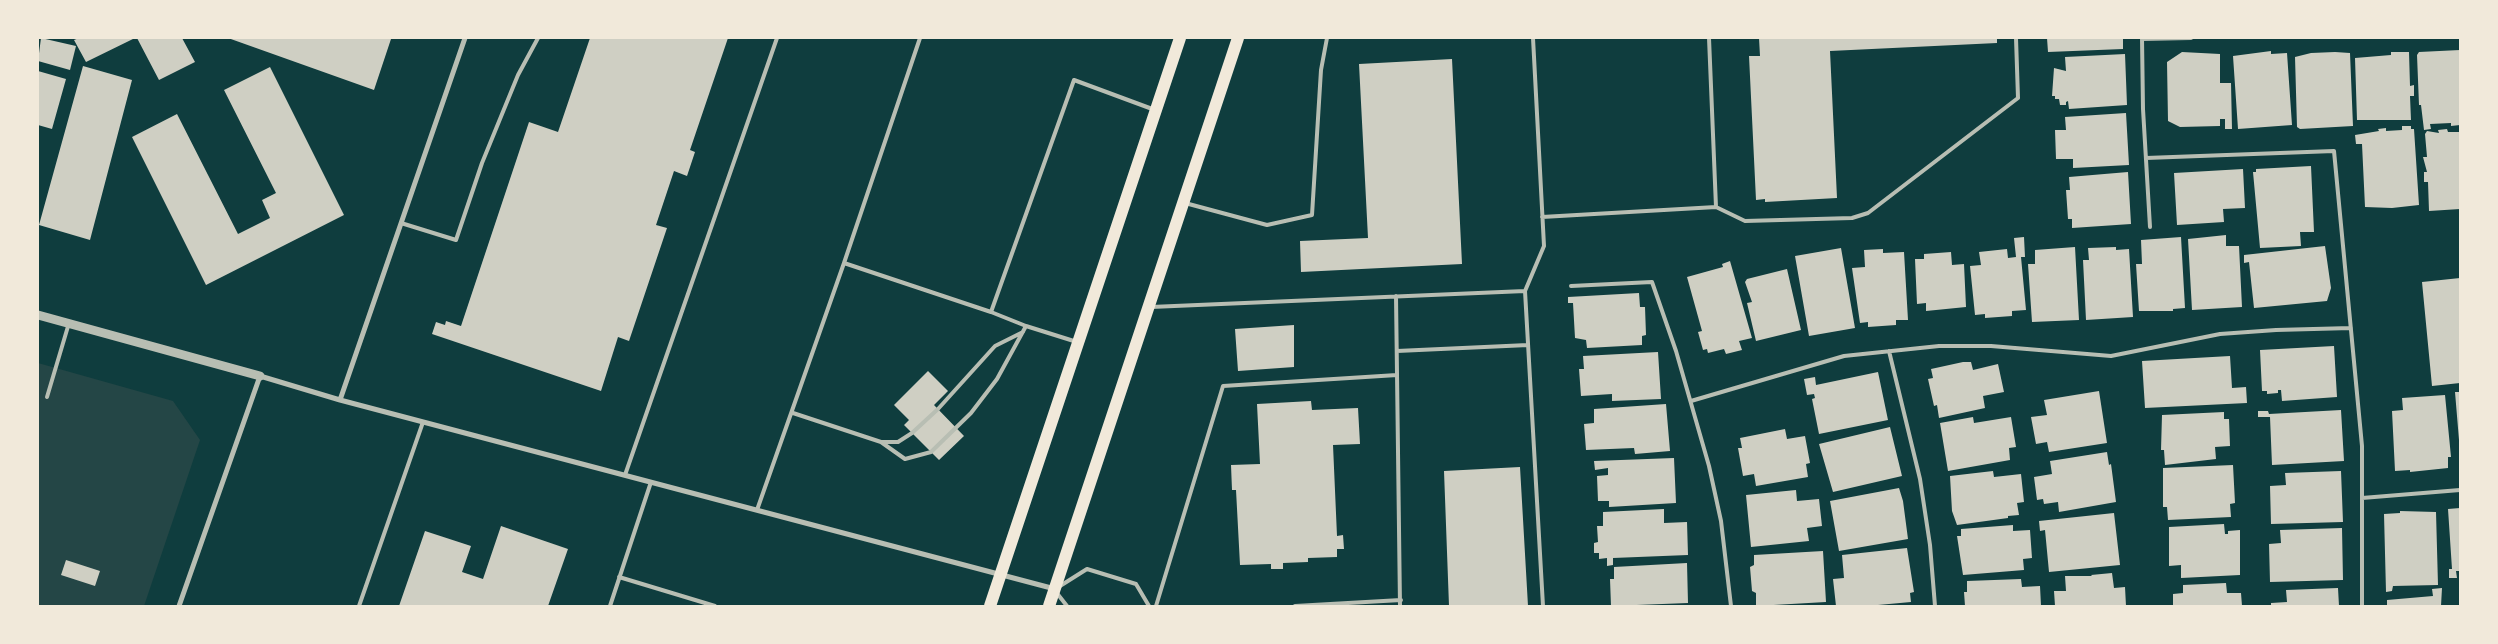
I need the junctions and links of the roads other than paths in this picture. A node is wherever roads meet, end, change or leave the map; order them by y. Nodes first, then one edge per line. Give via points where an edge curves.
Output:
1 (466, 38) edge
2 (538, 38) edge
3 (777, 38) edge
4 (920, 38) edge
5 (1180, 38) edge
6 (1238, 38) edge
7 (1327, 38) edge
8 (1533, 38) edge
9 (1709, 38) edge
10 (2016, 38) edge
11 (2142, 38) edge
12 (2191, 38) edge
13 (1157, 110) junction
14 (2146, 158) junction
15 (1184, 202) junction
16 (1716, 207) junction
17 (1542, 217) junction
18 (401, 223) junction
19 (2150, 227) dead end
20 (844, 263) junction
21 (1571, 286) dead end
22 (1525, 291) junction
23 (1396, 296) junction
24 (1149, 307) junction
25 (991, 312) junction
26 (38, 315) edge
27 (68, 323) junction
28 (1026, 326) junction
29 (2351, 328) junction
30 (1023, 332) junction
31 (1078, 343) junction
32 (1528, 345) junction
33 (1397, 351) junction
34 (1889, 352) junction
35 (260, 376) junction
36 (1397, 376) junction
37 (47, 397) dead end
38 (340, 400) junction
39 (1691, 401) junction
40 (793, 413) junction
41 (423, 422) junction
42 (880, 442) junction
43 (625, 475) junction
44 (651, 482) junction
45 (2460, 490) edge
46 (2362, 498) junction
47 (757, 510) junction
48 (1002, 574) junction
49 (619, 577) junction
50 (1055, 590) junction
51 (1401, 600) junction
52 (179, 606) edge
53 (358, 606) edge
54 (610, 606) edge
55 (716, 606) edge
56 (990, 606) edge
57 (1049, 606) edge
58 (1067, 606) edge
59 (1148, 606) edge
60 (1156, 606) edge
61 (1295, 606) edge
62 (1400, 606) edge
63 (1543, 606) edge
64 (1731, 606) edge
65 (1935, 606) edge
66 (2362, 606) edge

1 - 18 street
2 - 18 lane via 518,75 482,163 456,240
3 - 43 lane
4 - 20 lane
5 - 13 main road
6 - 15 main road
7 - 15 lane via 1320,70 1312,215 1267,225
8 - 17 lane
9 - 16 lane
10 - 16 lane via 2018,98 1868,213 1852,218 1745,221
11 - 12 lane
11 - 14 lane
13 - 25 lane via 1074,80
13 - 31 main road
14 - 19 lane
14 - 29 lane via 2334,151
15 - 24 main road
16 - 17 lane
17 - 22 lane via 1544,246
18 - 38 street
20 - 25 lane
20 - 40 lane
21 - 39 lane via 1652,282
22 - 23 lane
22 - 32 lane
23 - 24 lane
23 - 33 lane
24 - 50 main road
25 - 28 lane
26 - 27 street
27 - 35 street
27 - 37 lane
28 - 30 lane
28 - 31 lane
29 - 34 lane via 2220,334 2111,356 1991,346 1939,346
29 - 46 lane via 2362,446
30 - 42 lane via 995,346 938,410 912,433 898,442
30 - 42 lane via 997,379 971,413 931,452 905,459
31 - 48 main road
32 - 33 lane
32 - 63 lane
33 - 36 lane
34 - 39 lane via 1844,356 1810,364
34 - 65 lane via 1920,478
35 - 38 street
35 - 52 street
36 - 51 lane
36 - 60 lane via 1223,386
38 - 41 street
39 - 64 lane via 1710,466 1721,521
40 - 42 lane
40 - 47 lane
41 - 43 street
41 - 53 lane
43 - 44 street
44 - 47 street
44 - 49 lane
45 - 46 lane
46 - 66 lane
47 - 48 street
48 - 50 street
48 - 56 main road
49 - 54 lane
49 - 55 lane
50 - 57 main road
50 - 58 lane
50 - 59 lane via 1087,569 1136,584
51 - 61 lane
51 - 62 lane

